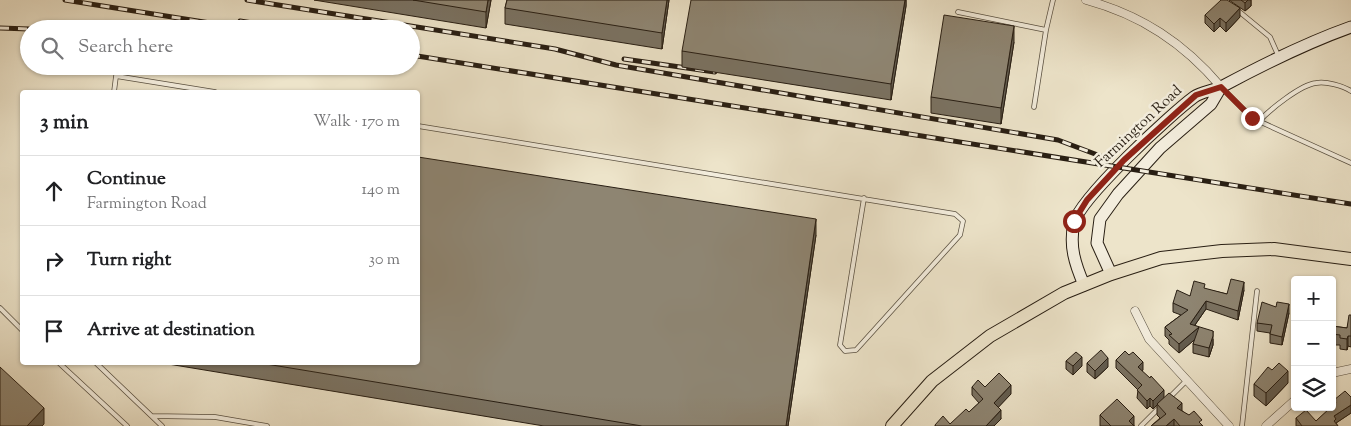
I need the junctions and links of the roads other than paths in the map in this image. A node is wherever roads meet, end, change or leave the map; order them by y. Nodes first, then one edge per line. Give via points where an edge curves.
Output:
1 (1053, 0) edge
2 (1086, 0) edge
3 (1229, 5) edge
4 (958, 12) dead end
5 (1351, 27) edge
6 (1046, 30) junction
7 (1279, 57) junction
8 (1221, 87) junction
9 (114, 90) edge
10 (203, 90) edge
11 (1351, 91) edge
12 (1034, 107) dead end
13 (1260, 120) junction
14 (420, 126) edge
15 (1351, 164) edge
16 (864, 198) junction
17 (1351, 259) edge
18 (1111, 274) junction
19 (1084, 285) junction
20 (1258, 290) dead end
21 (0, 308) edge
22 (1135, 311) dead end
23 (20, 328) edge
24 (61, 365) edge
25 (98, 365) edge
26 (1351, 369) edge
27 (1336, 372) edge
28 (1186, 381) junction
29 (1291, 404) edge
30 (152, 416) junction
31 (125, 425) edge
32 (162, 426) edge
33 (267, 426) edge
34 (892, 426) edge
35 (1141, 426) edge
36 (1229, 426) edge
37 (1242, 426) edge
38 (1266, 426) edge

1 - 6 lane
2 - 8 street via 1119,10 1158,30 1189,53
3 - 7 lane via 1270,37
4 - 6 lane
5 - 7 main road, Farmington Road
6 - 12 lane
7 - 8 main road, Farmington Road
8 - 13 lane via 1252,118
8 - 18 main road, Farmington Road via 1210,104 1160,148 1100,219 1097,243
8 - 19 main road, Farmington Road via 1196,95 1124,160 1087,200 1074,221 1072,248
9 - 10 lane via 116,76
11 - 13 lane via 1345,87 1316,83 1278,102
13 - 15 lane
14 - 16 lane
16 - 16 lane via 955,214 963,221 960,235 869,336 856,350 845,351 840,345
17 - 18 main road via 1274,249 1222,251 1161,258
18 - 19 main road
19 - 34 main road via 1064,293 990,336 932,381
20 - 37 lane
21 - 23 lane
22 - 28 street via 1148,339
24 - 31 lane
25 - 30 lane
26 - 27 street
28 - 35 lane
28 - 36 street
29 - 38 street
30 - 32 lane
30 - 33 lane via 215,418

